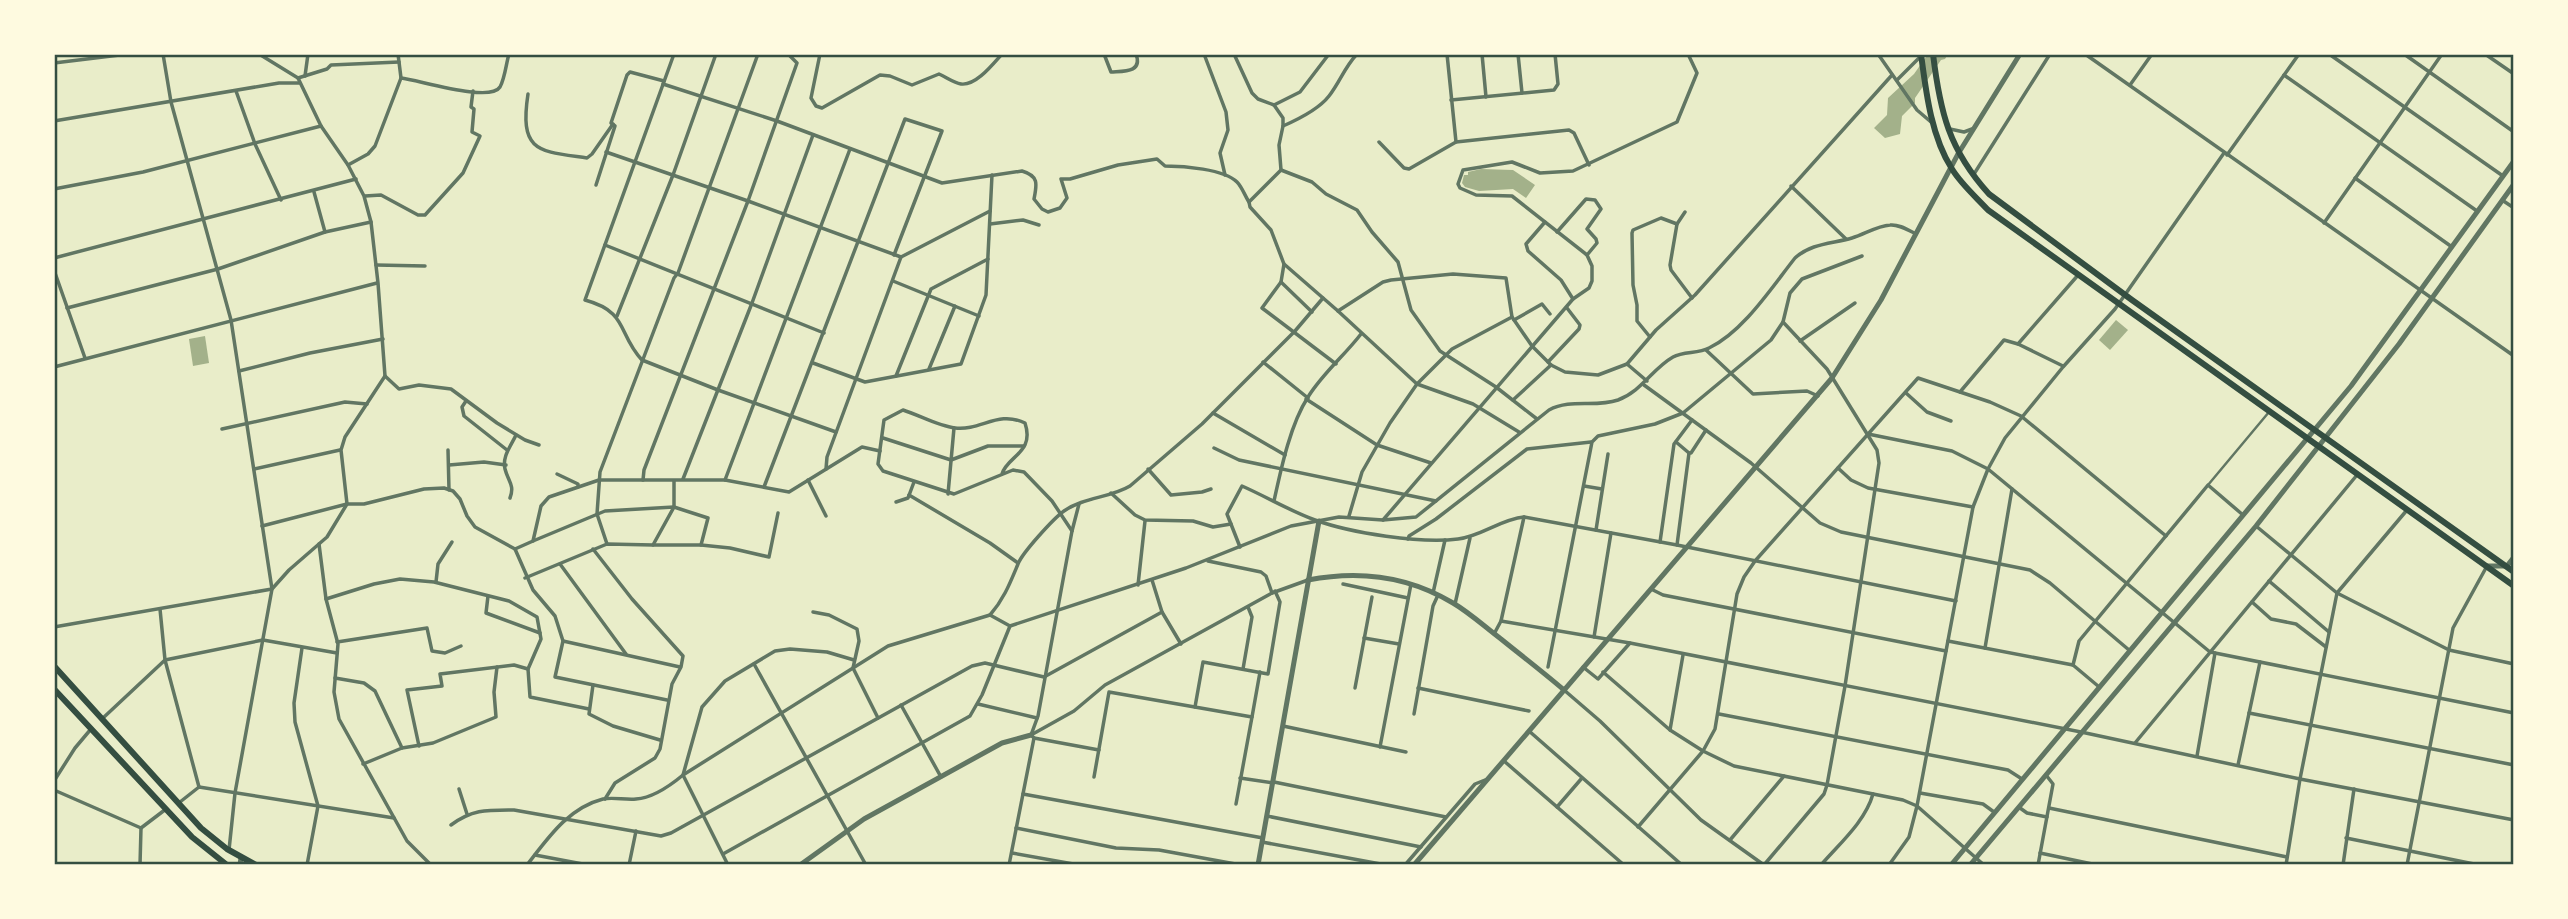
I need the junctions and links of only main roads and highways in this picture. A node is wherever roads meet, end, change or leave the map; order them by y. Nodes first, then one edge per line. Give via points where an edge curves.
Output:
1 (1933, 54) edge
2 (1921, 56) edge
3 (2514, 572) edge
4 (2514, 586) edge
5 (54, 666) edge
6 (54, 689) edge
7 (240, 861) edge
8 (227, 865) edge
9 (256, 865) edge

1 - 3 main road via 1945,122 1958,154 2006,208
2 - 4 main road via 1933,123 1951,168 1988,210
5 - 7 main road via 201,828
6 - 8 main road via 198,844
7 - 9 main road

